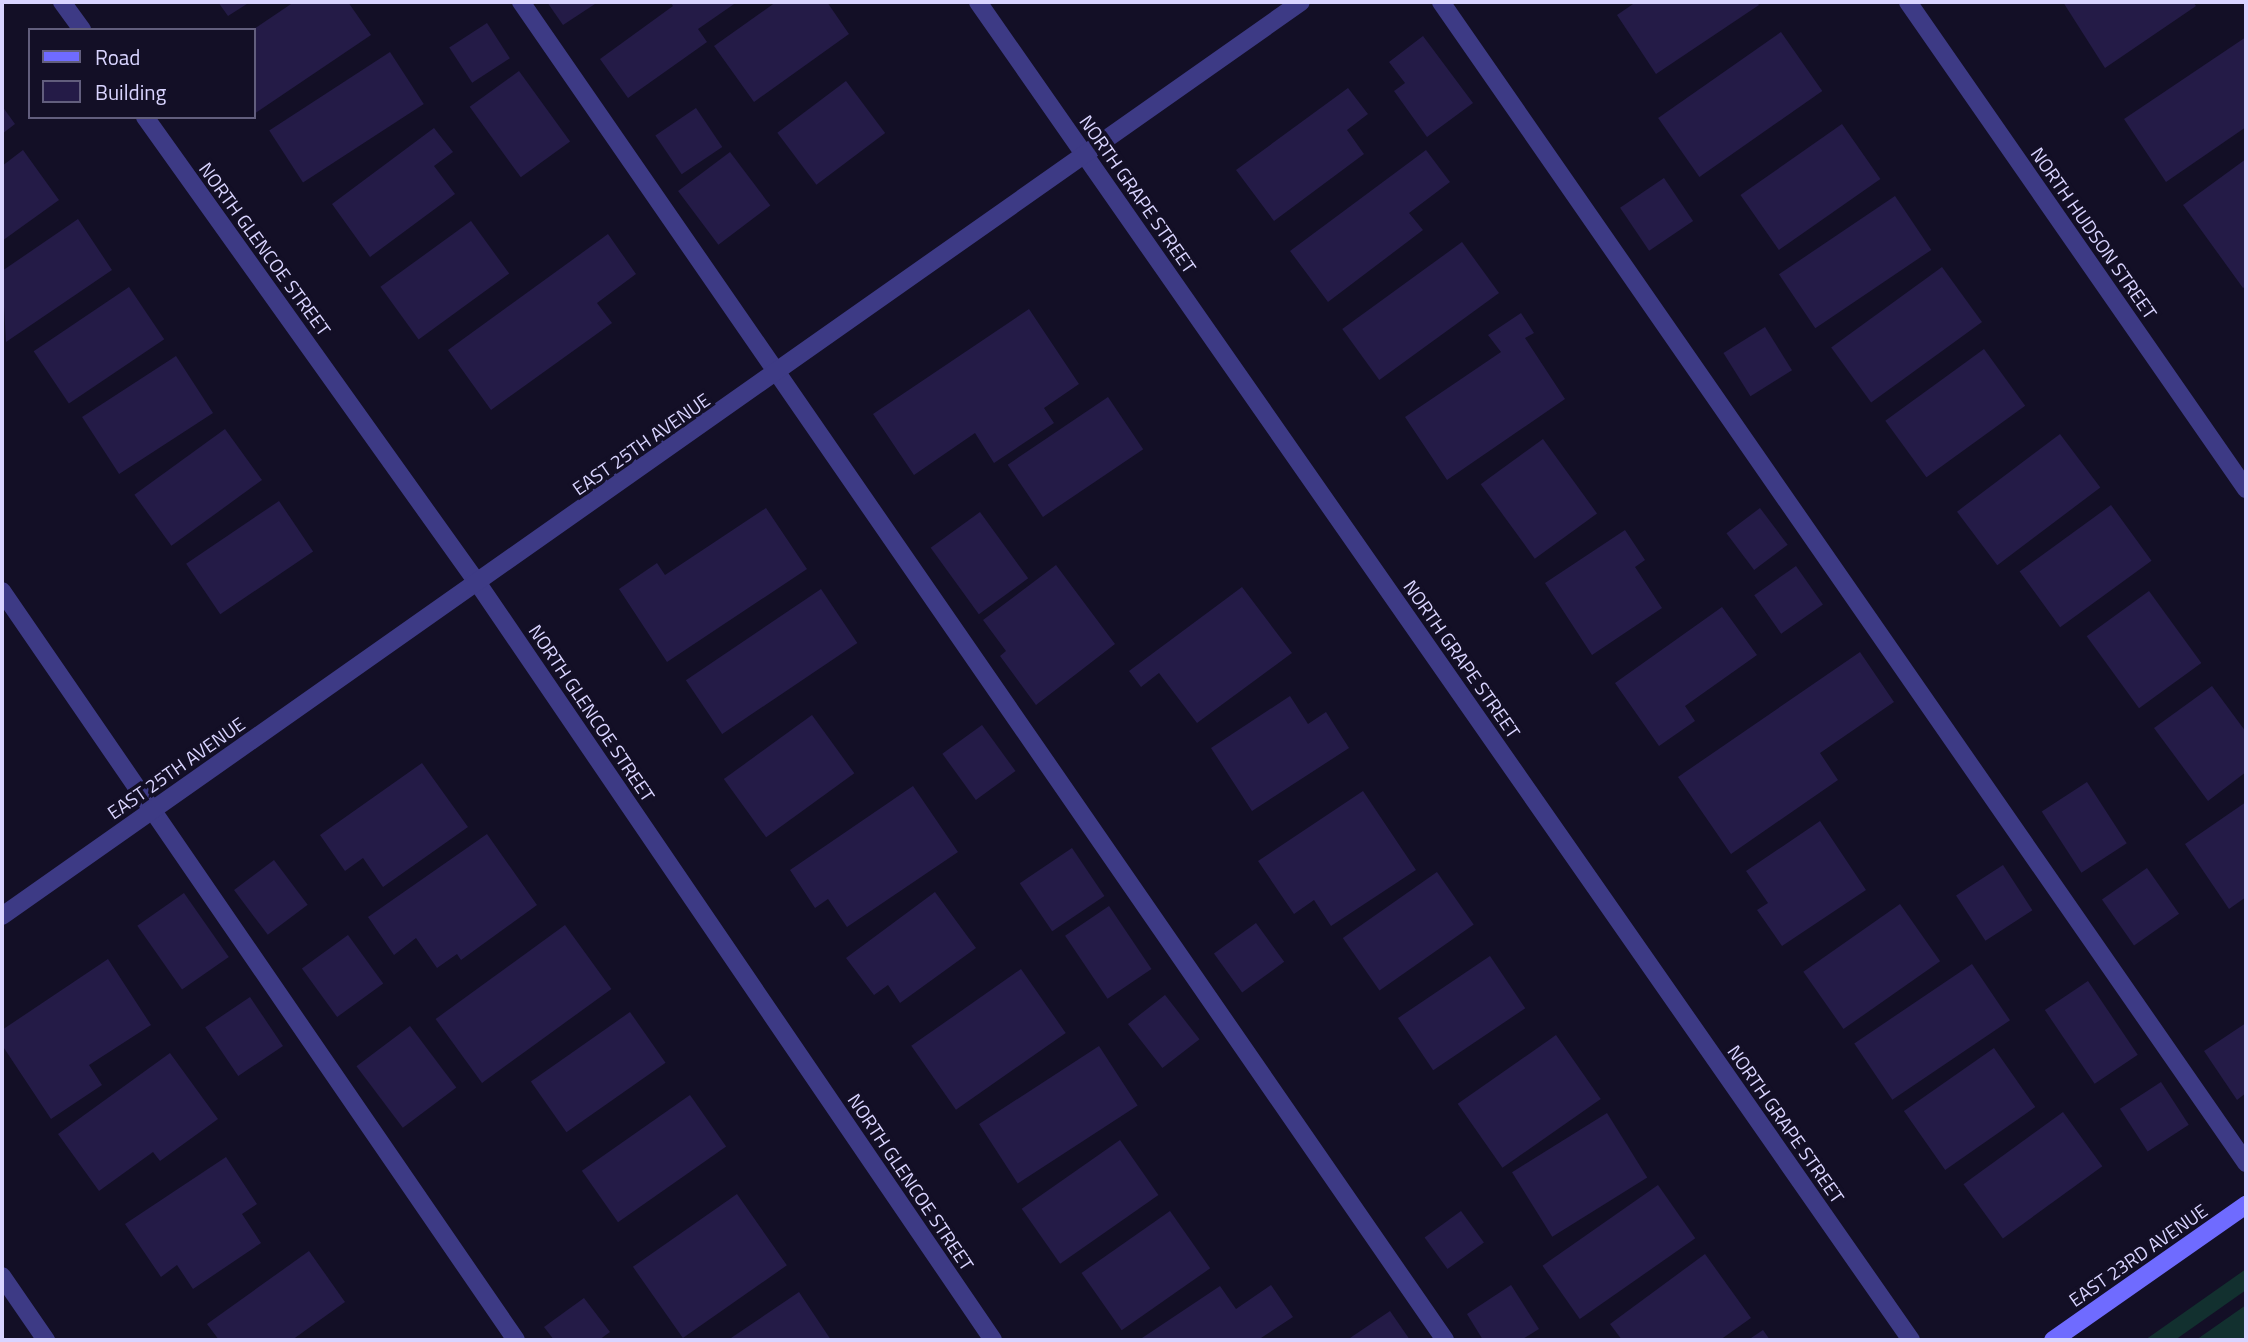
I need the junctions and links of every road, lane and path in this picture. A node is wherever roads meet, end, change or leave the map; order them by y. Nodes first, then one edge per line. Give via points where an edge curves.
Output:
1 (62, 2) edge
2 (521, 2) edge
3 (978, 2) edge
4 (1301, 2) edge
5 (1440, 2) edge
6 (1908, 2) edge
7 (81, 28) edge
8 (146, 119) edge
9 (1085, 155) junction
10 (779, 372) junction
11 (2246, 489) edge
12 (479, 584) junction
13 (2, 591) edge
14 (154, 809) junction
15 (2, 916) edge
16 (2246, 1163) edge
17 (2246, 1205) edge
18 (2, 1276) edge
19 (46, 1340) edge
20 (516, 1340) edge
21 (993, 1340) edge
22 (1445, 1340) edge
23 (1912, 1340) edge
24 (2053, 1340) edge

1 - 7 street
2 - 10 street
3 - 9 street, NORTH GRAPE STREET
4 - 9 street, EAST 25TH AVENUE
5 - 16 street
6 - 11 street, NORTH HUDSON STREET
8 - 12 street, NORTH GLENCOE STREET
9 - 10 street, EAST 25TH AVENUE
9 - 23 street, NORTH GRAPE STREET
10 - 12 street, EAST 25TH AVENUE
10 - 22 street
12 - 14 street, EAST 25TH AVENUE
12 - 21 street, NORTH GLENCOE STREET
13 - 14 street
14 - 15 street, EAST 25TH AVENUE
14 - 20 street
17 - 24 street, EAST 23RD AVENUE
18 - 19 street

